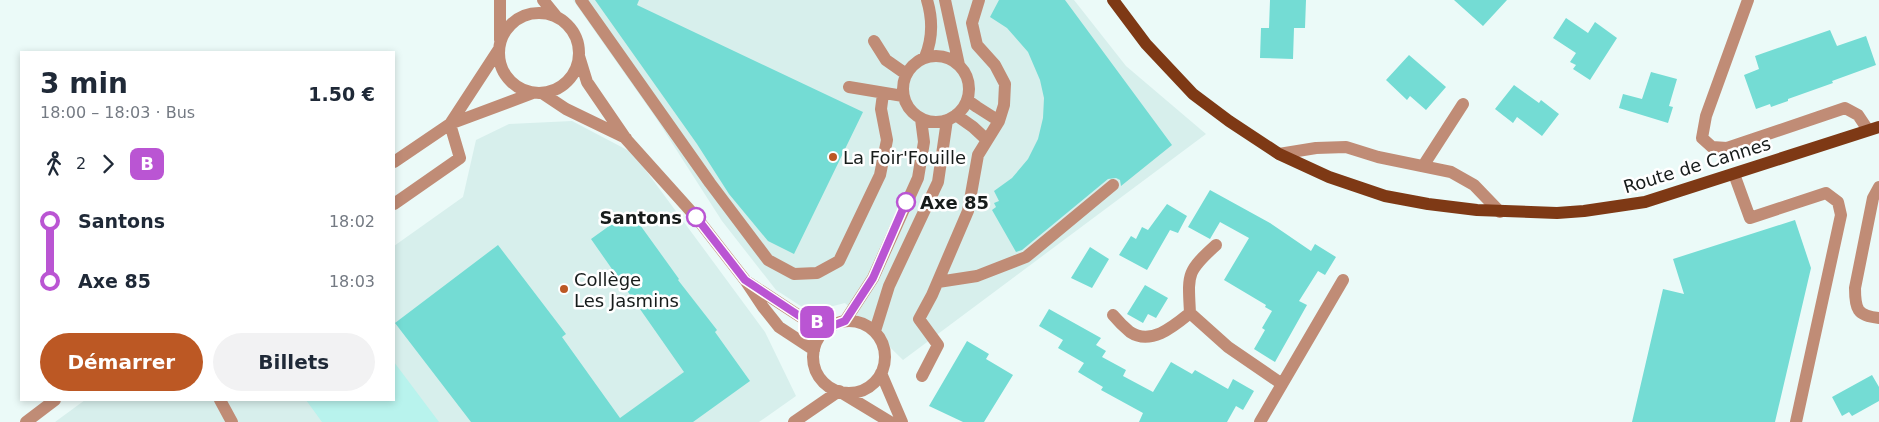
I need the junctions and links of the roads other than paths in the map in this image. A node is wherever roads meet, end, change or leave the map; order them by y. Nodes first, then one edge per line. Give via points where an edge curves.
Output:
1 (500, 0) edge
2 (543, 0) edge
3 (581, 0) edge
4 (928, 0) edge
5 (945, 0) edge
6 (979, 0) edge
7 (1113, 0) edge
8 (1748, 0) edge
9 (556, 16) junction
10 (874, 41) dead end
11 (499, 45) junction
12 (579, 56) junction
13 (925, 57) junction
14 (959, 65) junction
15 (906, 74) junction
16 (849, 86) dead end
17 (538, 93) junction
18 (883, 94) junction
19 (903, 96) junction
20 (967, 100) junction
21 (1464, 104) dead end
22 (921, 118) junction
23 (951, 118) junction
24 (999, 121) junction
25 (450, 124) junction
26 (1874, 129) edge
27 (626, 139) junction
28 (987, 140) junction
29 (1279, 154) junction
30 (395, 161) edge
31 (1424, 166) junction
32 (1734, 174) junction
33 (1113, 185) dead end
34 (1879, 187) edge
35 (395, 203) edge
36 (1500, 212) junction
37 (1216, 245) dead end
38 (745, 280) junction
39 (1343, 280) dead end
40 (938, 282) junction
41 (1190, 313) junction
42 (1113, 315) dead end
43 (1879, 318) edge
44 (845, 321) junction
45 (832, 326) junction
46 (875, 331) junction
47 (814, 350) junction
48 (881, 373) junction
49 (922, 376) dead end
50 (1282, 384) junction
51 (839, 391) junction
52 (54, 401) edge
53 (221, 401) edge
54 (26, 422) edge
55 (232, 422) edge
56 (794, 422) edge
57 (890, 422) edge
58 (902, 422) edge
59 (1260, 422) edge
60 (1796, 422) edge

1 - 11 street
2 - 9 street
3 - 18 street via 768,260 794,274 817,273 839,261 880,175 887,140 881,109
4 - 13 street via 932,15 930,43
5 - 14 street
6 - 24 street via 972,23 977,45 995,65 1005,84
7 - 29 main road, Route de Cannes via 1146,44 1193,94
8 - 26 street via 1706,116 1702,138 1712,147 1727,148 1845,108
9 - 11 street via 532,13 520,18 510,25
9 - 12 street via 574,32
10 - 15 street via 886,60
11 - 17 street via 500,62 512,83 522,90
11 - 25 street
12 - 17 street via 572,77 564,85
12 - 27 street via 587,82
13 - 14 street via 944,56
13 - 15 street
14 - 20 street via 968,81
15 - 19 street
16 - 18 street
17 - 25 street
17 - 27 street
18 - 19 street
19 - 22 street via 912,112
20 - 23 street
20 - 24 street
21 - 31 street
22 - 23 street via 929,122
22 - 44 street via 924,142 918,178 873,278
23 - 28 street via 973,127
23 - 46 street via 938,182 889,286
24 - 28 street
25 - 30 street
25 - 35 street via 460,158
26 - 32 main road, Route de Cannes
27 - 38 street via 696,217
28 - 40 street via 978,155 968,211
29 - 31 street via 1346,147
29 - 36 main road, Route de Cannes via 1385,196
31 - 36 street via 1451,172 1474,185
32 - 36 main road, Route de Cannes via 1645,202 1557,212
32 - 60 street via 1750,218 1826,193 1838,202 1841,215
33 - 40 street via 1026,257 977,276
34 - 43 street via 1873,198 1855,288 1859,310 1866,317
37 - 41 street via 1196,263 1188,279
38 - 45 street via 804,319
38 - 47 street via 778,327
39 - 50 street
40 - 49 street via 919,319 938,345
41 - 42 street via 1170,329 1148,338 1131,333
41 - 50 street via 1228,347
44 - 45 street
44 - 46 street via 864,324
45 - 47 street via 824,332
46 - 48 street via 885,350
47 - 51 street via 816,370 822,380
48 - 51 street via 864,390
48 - 58 street
50 - 59 street
51 - 56 street
51 - 57 street
52 - 54 street
53 - 55 street

